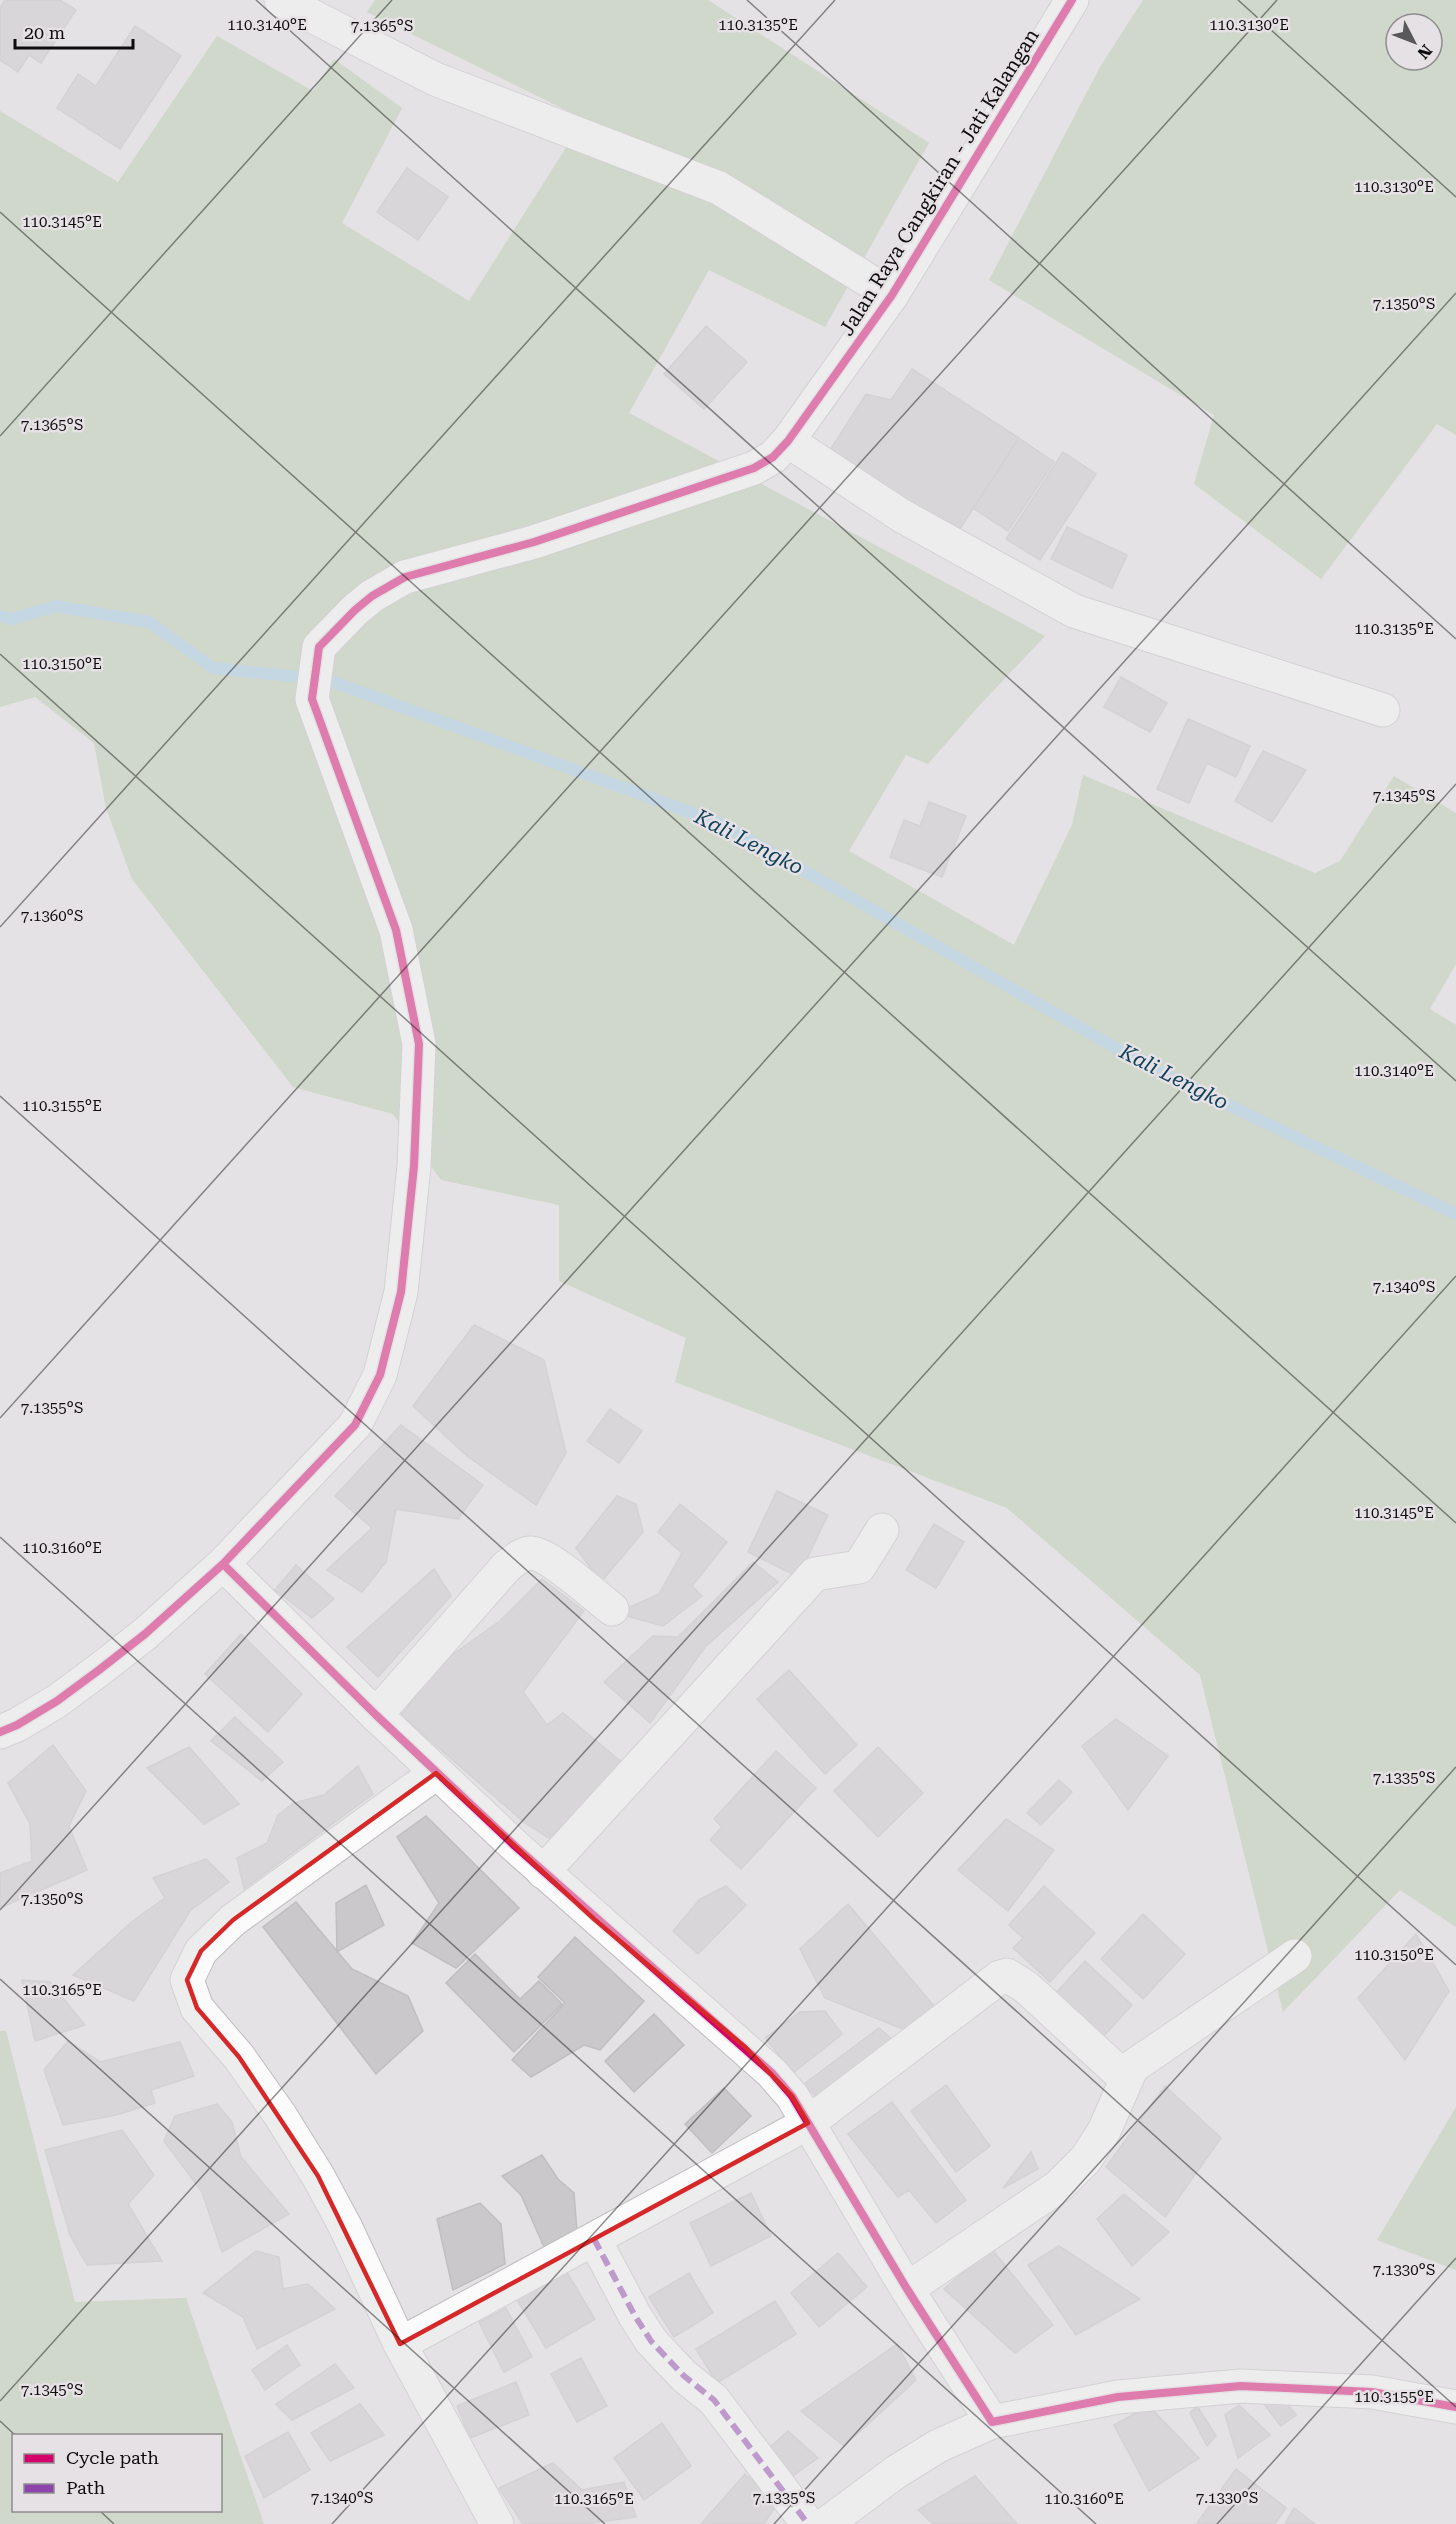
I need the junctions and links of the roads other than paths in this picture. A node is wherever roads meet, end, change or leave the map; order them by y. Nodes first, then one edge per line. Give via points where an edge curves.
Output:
1 (281, 0) edge
2 (1072, 0) edge
3 (892, 295) junction
4 (788, 441) junction
5 (1383, 710) dead end
6 (882, 1530) dead end
7 (223, 1564) junction
8 (612, 1610) dead end
9 (376, 1715) junction
10 (0, 1732) edge
11 (436, 1773) junction
12 (543, 1872) junction
13 (1294, 1956) dead end
14 (1126, 2079) junction
15 (808, 2123) junction
16 (594, 2239) junction
17 (907, 2289) junction
18 (400, 2344) junction
19 (1456, 2407) edge
20 (992, 2422) junction
21 (497, 2524) edge
22 (808, 2524) edge
23 (826, 2524) edge

1 - 3 street via 435,79 719,188
2 - 3 street, Jalan Raya Cangkiran - Jati Kalangan
3 - 4 street, Jalan Raya Cangkiran - Jati Kalangan
4 - 5 street via 902,516 1074,611
4 - 7 street, Jalan Raya Cangkiran - Jati Kalangan via 773,457 753,468 534,542 405,577 363,603 319,647 312,699 396,930 419,1044 414,1166 401,1292 380,1375 355,1425
6 - 12 street via 859,1567 815,1574
7 - 9 street
7 - 10 street, Jalan Raya Cangkiran - Jati Kalangan via 99,1670 47,1707
8 - 9 street via 549,1560 525,1554 507,1566
9 - 11 street
11 - 12 street
11 - 18 street via 233,1920 201,1950 187,1980 197,2008 239,2056 318,2176
12 - 15 street via 745,2048 792,2096
13 - 14 street via 1132,2067
14 - 15 street via 1026,1987 1006,1975
14 - 17 street via 1104,2131 1086,2159 1059,2186
15 - 16 street
15 - 17 street
16 - 18 street
16 - 22 street via 651,2341 714,2400
17 - 20 street
18 - 21 street
19 - 20 street via 1372,2392 1241,2386 1118,2397
20 - 23 street via 938,2446

